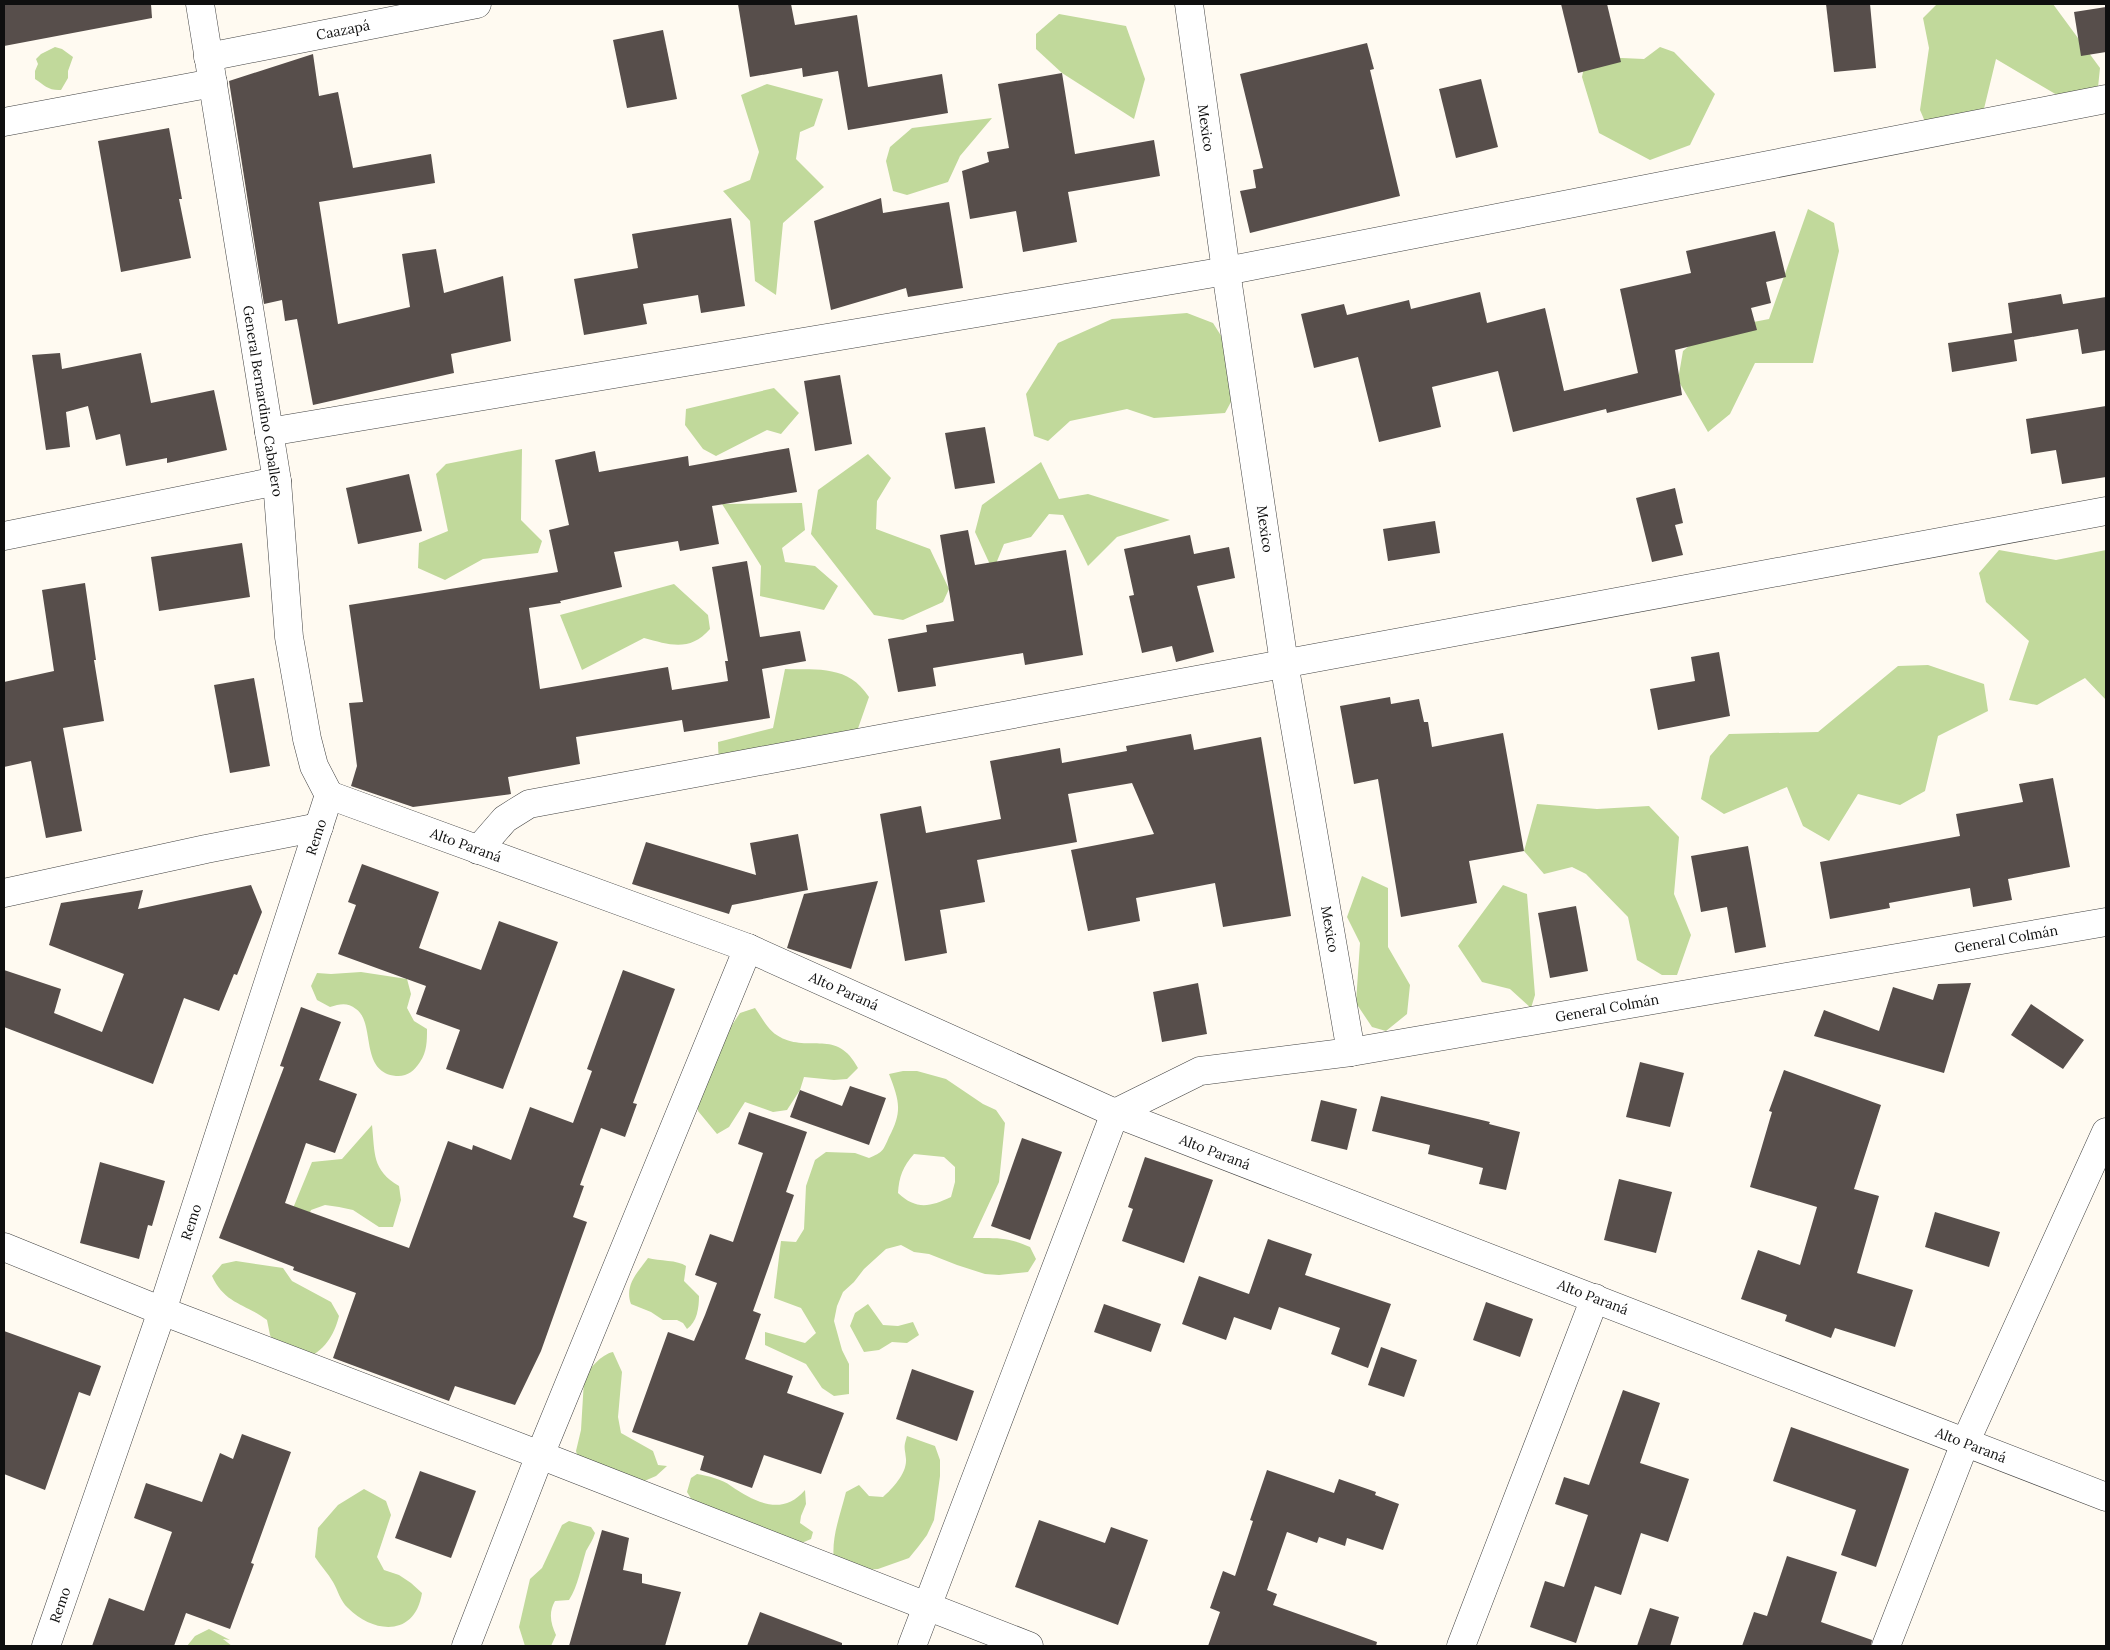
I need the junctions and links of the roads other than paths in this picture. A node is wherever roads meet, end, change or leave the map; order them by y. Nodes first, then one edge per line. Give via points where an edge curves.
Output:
1 (200, 4) edge
2 (477, 4) edge
3 (1189, 4) edge
4 (211, 70) junction
5 (2106, 99) edge
6 (4, 122) edge
7 (1226, 272) junction
8 (269, 432) junction
9 (277, 481) junction
10 (2106, 511) edge
11 (4, 536) edge
12 (1284, 663) junction
13 (329, 795) junction
14 (319, 827) junction
15 (478, 850) junction
16 (4, 893) edge
17 (2106, 922) edge
18 (748, 948) junction
19 (1351, 1052) junction
20 (1115, 1113) junction
21 (2106, 1132) edge
22 (4, 1247) edge
23 (1595, 1298) junction
24 (162, 1311) junction
25 (1965, 1443) junction
26 (540, 1455) junction
27 (2106, 1498) edge
28 (927, 1607) junction
29 (46, 1646) edge
30 (466, 1646) edge
31 (912, 1646) edge
32 (1029, 1646) edge
33 (1461, 1646) edge
34 (1886, 1646) edge

1 - 4 street, General Bernardino Caballero
2 - 4 street, Caazapá
3 - 7 street, Mexico
4 - 6 street, Caazapá
4 - 8 street, General Bernardino Caballero
5 - 7 street
7 - 8 street
7 - 12 street, Mexico
8 - 9 street, General Bernardino Caballero
9 - 11 street
9 - 13 street, General Bernardino Caballero via 289,637 307,740 314,766
10 - 12 street
12 - 15 street via 529,804 505,819
12 - 19 street, Mexico
13 - 14 street, Remo
13 - 15 street, Alto Paraná
14 - 16 street
14 - 24 street, Remo
15 - 18 street, Alto Paraná
17 - 19 street, General Colmán
18 - 20 street, Alto Paraná
18 - 26 street
19 - 20 street, General Colmán via 1200,1071
20 - 23 street, Alto Paraná
20 - 28 street
21 - 25 street
22 - 24 street
23 - 25 street, Alto Paraná
23 - 33 street
24 - 26 street
24 - 29 street, Remo
25 - 27 street, Alto Paraná
25 - 34 street
26 - 28 street
26 - 30 street
28 - 31 street
28 - 32 street

